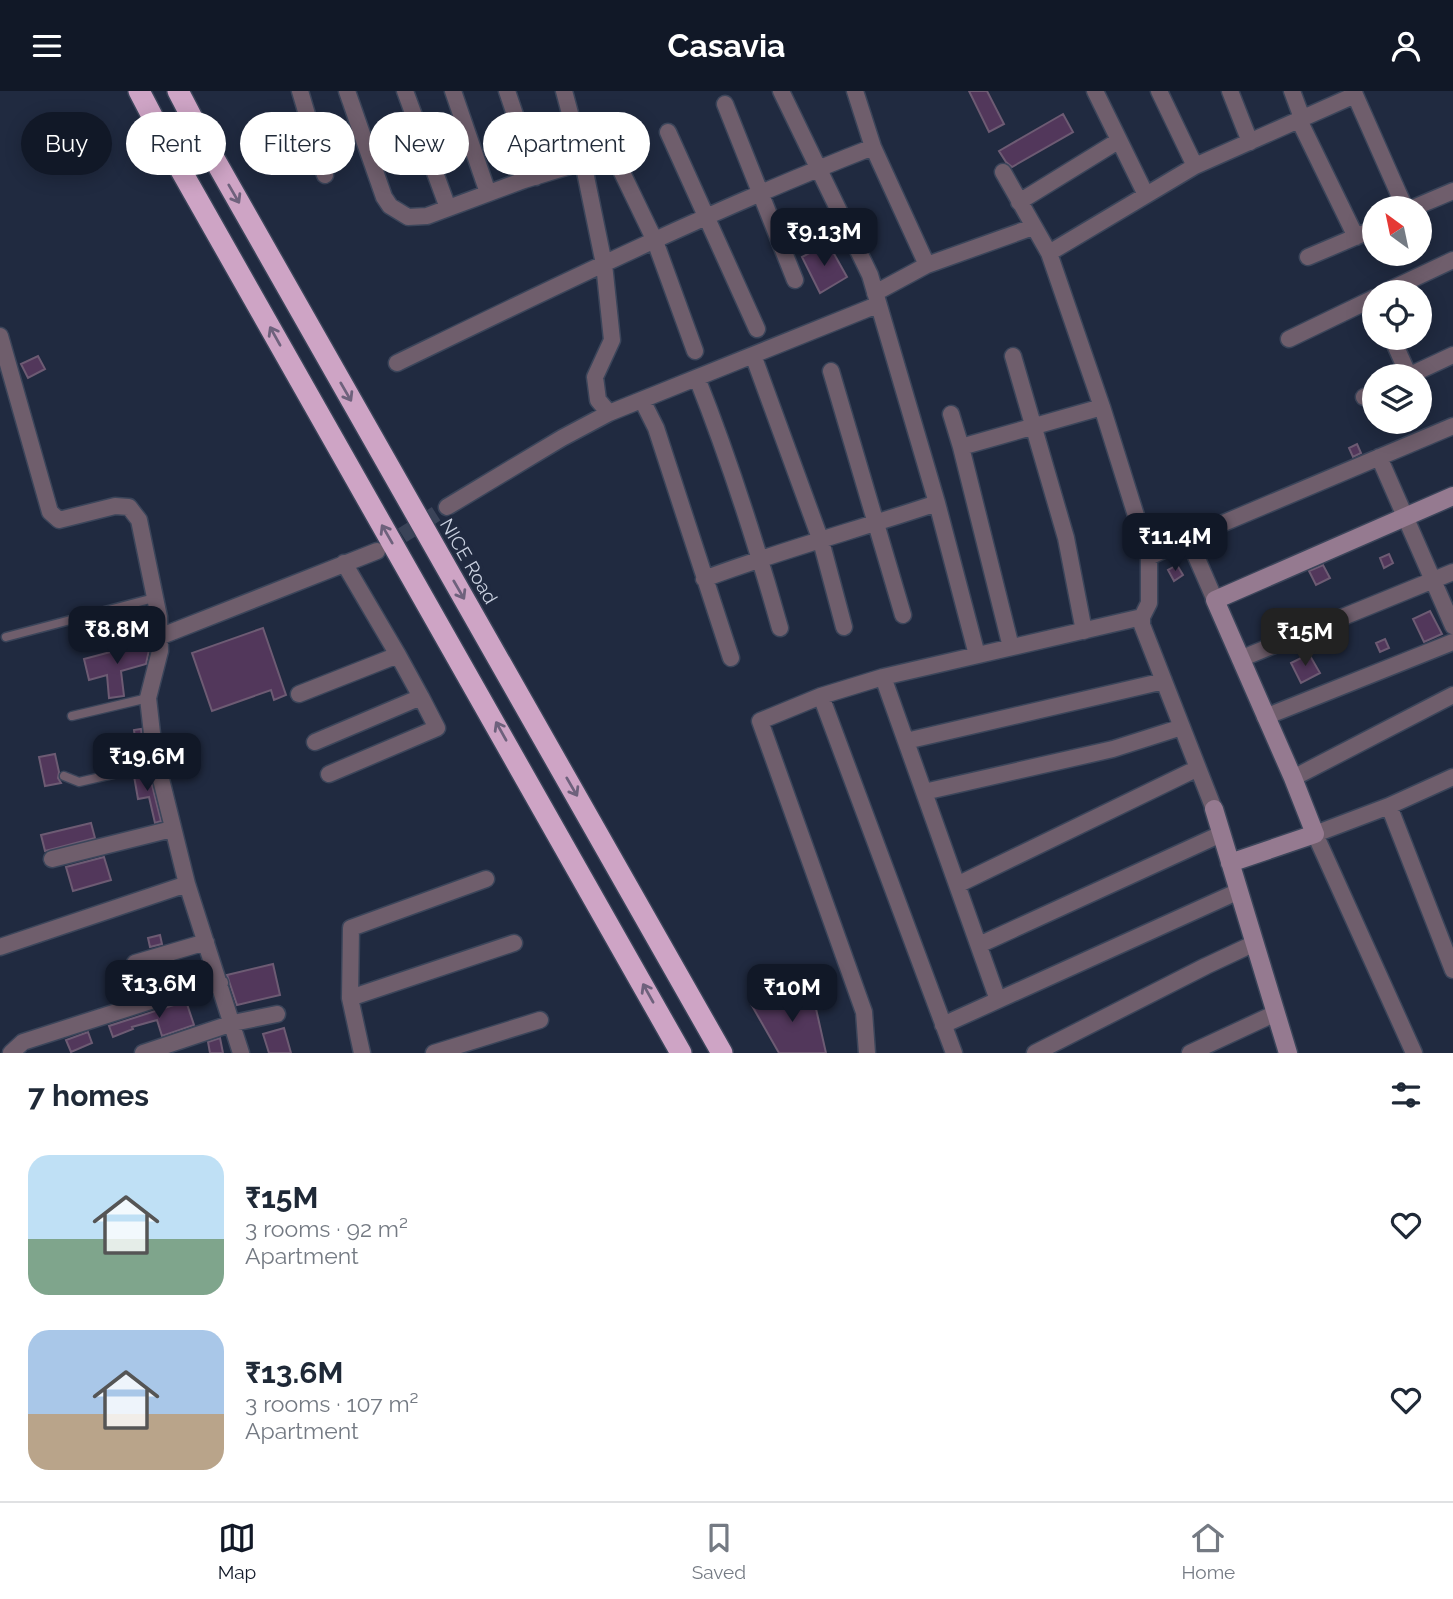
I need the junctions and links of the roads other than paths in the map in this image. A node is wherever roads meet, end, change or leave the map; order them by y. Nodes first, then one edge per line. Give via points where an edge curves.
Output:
1 (139, 91) edge
2 (178, 91) edge
3 (300, 91) edge
4 (347, 91) edge
5 (405, 91) edge
6 (453, 91) edge
7 (506, 91) edge
8 (564, 91) edge
9 (781, 91) edge
10 (855, 91) edge
11 (1095, 91) edge
12 (1159, 91) edge
13 (1230, 91) edge
14 (1292, 91) edge
15 (1355, 93) edge
16 (725, 104) dead end
17 (570, 112) edge
18 (1301, 119) junction
19 (668, 132) dead end
20 (1118, 141) junction
21 (1250, 142) junction
22 (873, 147) junction
23 (1195, 166) junction
24 (818, 169) junction
25 (1003, 172) dead end
26 (542, 175) edge
27 (586, 175) edge
28 (623, 175) edge
29 (325, 176) dead end
30 (536, 177) junction
31 (1453, 191) edge
32 (488, 193) junction
33 (760, 194) junction
34 (1146, 195) junction
35 (1400, 196) edge
36 (1432, 200) edge
37 (1019, 202) junction
38 (448, 208) junction
39 (708, 218) junction
40 (1033, 227) junction
41 (1362, 234) edge
42 (1356, 237) junction
43 (655, 241) junction
44 (1049, 253) junction
45 (1308, 257) dead end
46 (1453, 260) edge
47 (604, 264) junction
48 (927, 265) junction
49 (795, 280) dead end
50 (1410, 280) edge
51 (876, 299) junction
52 (1362, 304) edge
53 (757, 329) dead end
54 (0, 336) edge
55 (1289, 339) dead end
56 (695, 351) dead end
57 (753, 355) junction
58 (1453, 355) edge
59 (1013, 356) dead end
60 (397, 363) dead end
61 (1432, 365) edge
62 (831, 371) dead end
63 (697, 378) junction
64 (642, 400) junction
65 (1102, 407) junction
66 (609, 413) junction
67 (951, 414) dead end
68 (1034, 426) junction
69 (1453, 426) edge
70 (961, 447) junction
71 (1379, 457) junction
72 (1453, 496) edge
73 (937, 503) junction
74 (447, 507) tunnel mouth
75 (1405, 516) junction
76 (876, 523) junction
77 (1188, 538) junction
78 (821, 541) junction
79 (377, 551) tunnel mouth
80 (1149, 557) junction
81 (760, 558) junction
82 (344, 563) junction
83 (1453, 572) edge
84 (704, 579) junction
85 (1433, 580) junction
86 (154, 598) junction
87 (1215, 600) junction
88 (903, 615) dead end
89 (1142, 617) junction
90 (1453, 626) edge
91 (844, 627) dead end
92 (779, 628) dead end
93 (1084, 631) junction
94 (6, 637) dead end
95 (159, 637) junction
96 (1453, 642) edge
97 (1012, 647) junction
98 (398, 655) junction
99 (977, 655) junction
100 (731, 658) dead end
101 (1240, 659) junction
102 (883, 677) junction
103 (1164, 681) junction
104 (299, 694) dead end
105 (1453, 695) edge
106 (821, 696) junction
107 (421, 697) junction
108 (148, 698) junction
109 (72, 716) dead end
110 (1265, 717) junction
111 (1182, 727) junction
112 (906, 741) junction
113 (315, 742) dead end
114 (157, 764) junction
115 (1198, 768) junction
116 (329, 774) dead end
117 (64, 776) dead end
118 (1293, 778) junction
119 (1450, 778) edge
120 (924, 792) junction
121 (1453, 796) edge
122 (1389, 806) junction
123 (1214, 809) joint
124 (172, 829) junction
125 (1222, 834) junction
126 (1315, 834) junction
127 (52, 859) dead end
128 (1230, 863) junction
129 (486, 879) dead end
130 (187, 884) junction
131 (957, 885) junction
132 (1239, 891) junction
133 (206, 942) junction
134 (514, 943) dead end
135 (1255, 943) junction
136 (979, 945) junction
137 (0, 947) edge
138 (135, 963) dead end
139 (1453, 970) edge
140 (220, 983) junction
141 (350, 998) junction
142 (998, 1000) junction
143 (1276, 1013) junction
144 (276, 1014) dead end
145 (540, 1020) dead end
146 (233, 1023) junction
147 (943, 1025) junction
148 (356, 1052) edge
149 (10, 1053) edge
150 (143, 1053) edge
151 (242, 1053) edge
152 (434, 1053) edge
153 (681, 1053) edge
154 (722, 1053) edge
155 (867, 1053) edge
156 (954, 1053) edge
157 (1035, 1053) edge
158 (1190, 1053) edge
159 (1288, 1053) edge
160 (1414, 1053) edge

153 -> 1 highway
2 -> 154 highway, NICE Road
3 - 29 street
4 - 38 street via 390,206 408,217
5 - 38 street
6 - 32 street
7 - 30 street
8 - 17 street
9 - 24 street
10 - 22 street
11 - 20 street
12 - 23 street
13 - 21 street
14 - 18 street
15 - 18 street
15 - 35 street
16 - 33 street
18 - 21 street
18 - 42 street
19 - 39 street
20 - 34 street
20 - 37 street
21 - 23 street
22 - 24 street
22 - 48 street
23 - 34 street
24 - 33 street
24 - 51 street via 870,275
25 - 37 street
26 - 30 street
27 - 47 street
28 - 43 street
30 - 32 street
31 - 36 street
32 - 38 street
33 - 39 street
33 - 49 street
34 - 44 street
37 - 40 street
39 - 43 street
39 - 53 street
40 - 44 street
40 - 48 street
41 - 42 street
42 - 45 street
43 - 47 street
43 - 56 street
44 - 65 street
46 - 50 street
47 - 60 street
47 - 66 street via 612,340 594,376 598,400
48 - 51 street
51 - 57 street
51 - 73 street
52 - 55 street
54 - 86 street via 50,512 59,520 115,506 129,507 139,520
57 - 63 street
57 - 78 street
58 - 61 street
59 - 68 street
62 - 76 street
63 - 64 street
63 - 81 street
64 - 66 street
64 - 84 street via 656,428
65 - 68 street
65 - 80 street
66 - 74 street
67 - 70 street
68 - 70 street
68 - 93 street via 1066,538
69 - 71 street
70 - 97 street
71 - 75 street
71 - 77 street
72 - 75 street
73 - 76 street
73 - 99 street
75 - 85 street
75 - 87 street
76 - 78 street
76 - 88 street
77 - 80 street
77 - 87 street
78 - 81 street
78 - 91 street
79 - 82 street
80 - 89 street via 1149,603
81 - 84 street
81 - 92 street
82 - 95 street
82 - 98 street
83 - 85 street
84 - 100 street
85 - 90 street
85 - 101 street
86 - 94 lane
86 - 95 street
87 - 101 street
89 - 93 street
89 - 103 street
93 - 97 street
95 - 108 street
96 - 110 street
97 - 99 street
98 - 104 street
98 - 107 street
99 - 102 street
101 - 110 street
102 - 106 street
102 - 112 street
103 - 111 street
103 - 112 street
105 - 118 street
106 - 147 street
106 - 155 street via 760,721 864,1012
107 - 113 street
107 - 116 street via 437,728
108 - 109 lane
108 - 114 street
110 - 118 street
111 - 115 street
111 - 120 street via 1113,748
112 - 120 street
114 - 117 lane via 79,782
114 - 124 street
115 - 123 street
115 - 131 street
118 - 126 street
119 - 121 street
119 - 122 street
120 - 131 street
122 - 126 street
122 - 139 street
123 - 125 street
124 - 127 street
124 - 130 street
125 - 128 street
125 - 136 street
126 - 128 street
126 - 160 street
128 - 132 street
129 - 141 street via 351,928
130 - 133 street
130 - 137 street
131 - 136 street
132 - 135 street
132 - 142 street
133 - 138 street
133 - 140 street
134 - 141 street
135 - 143 street
135 - 157 street
136 - 142 street
140 - 146 street
140 - 149 street via 23,1042
141 - 148 street
142 - 147 street
143 - 158 street
143 - 159 street
144 - 146 street
145 - 152 street
146 - 150 street
146 - 151 street
147 - 156 street

